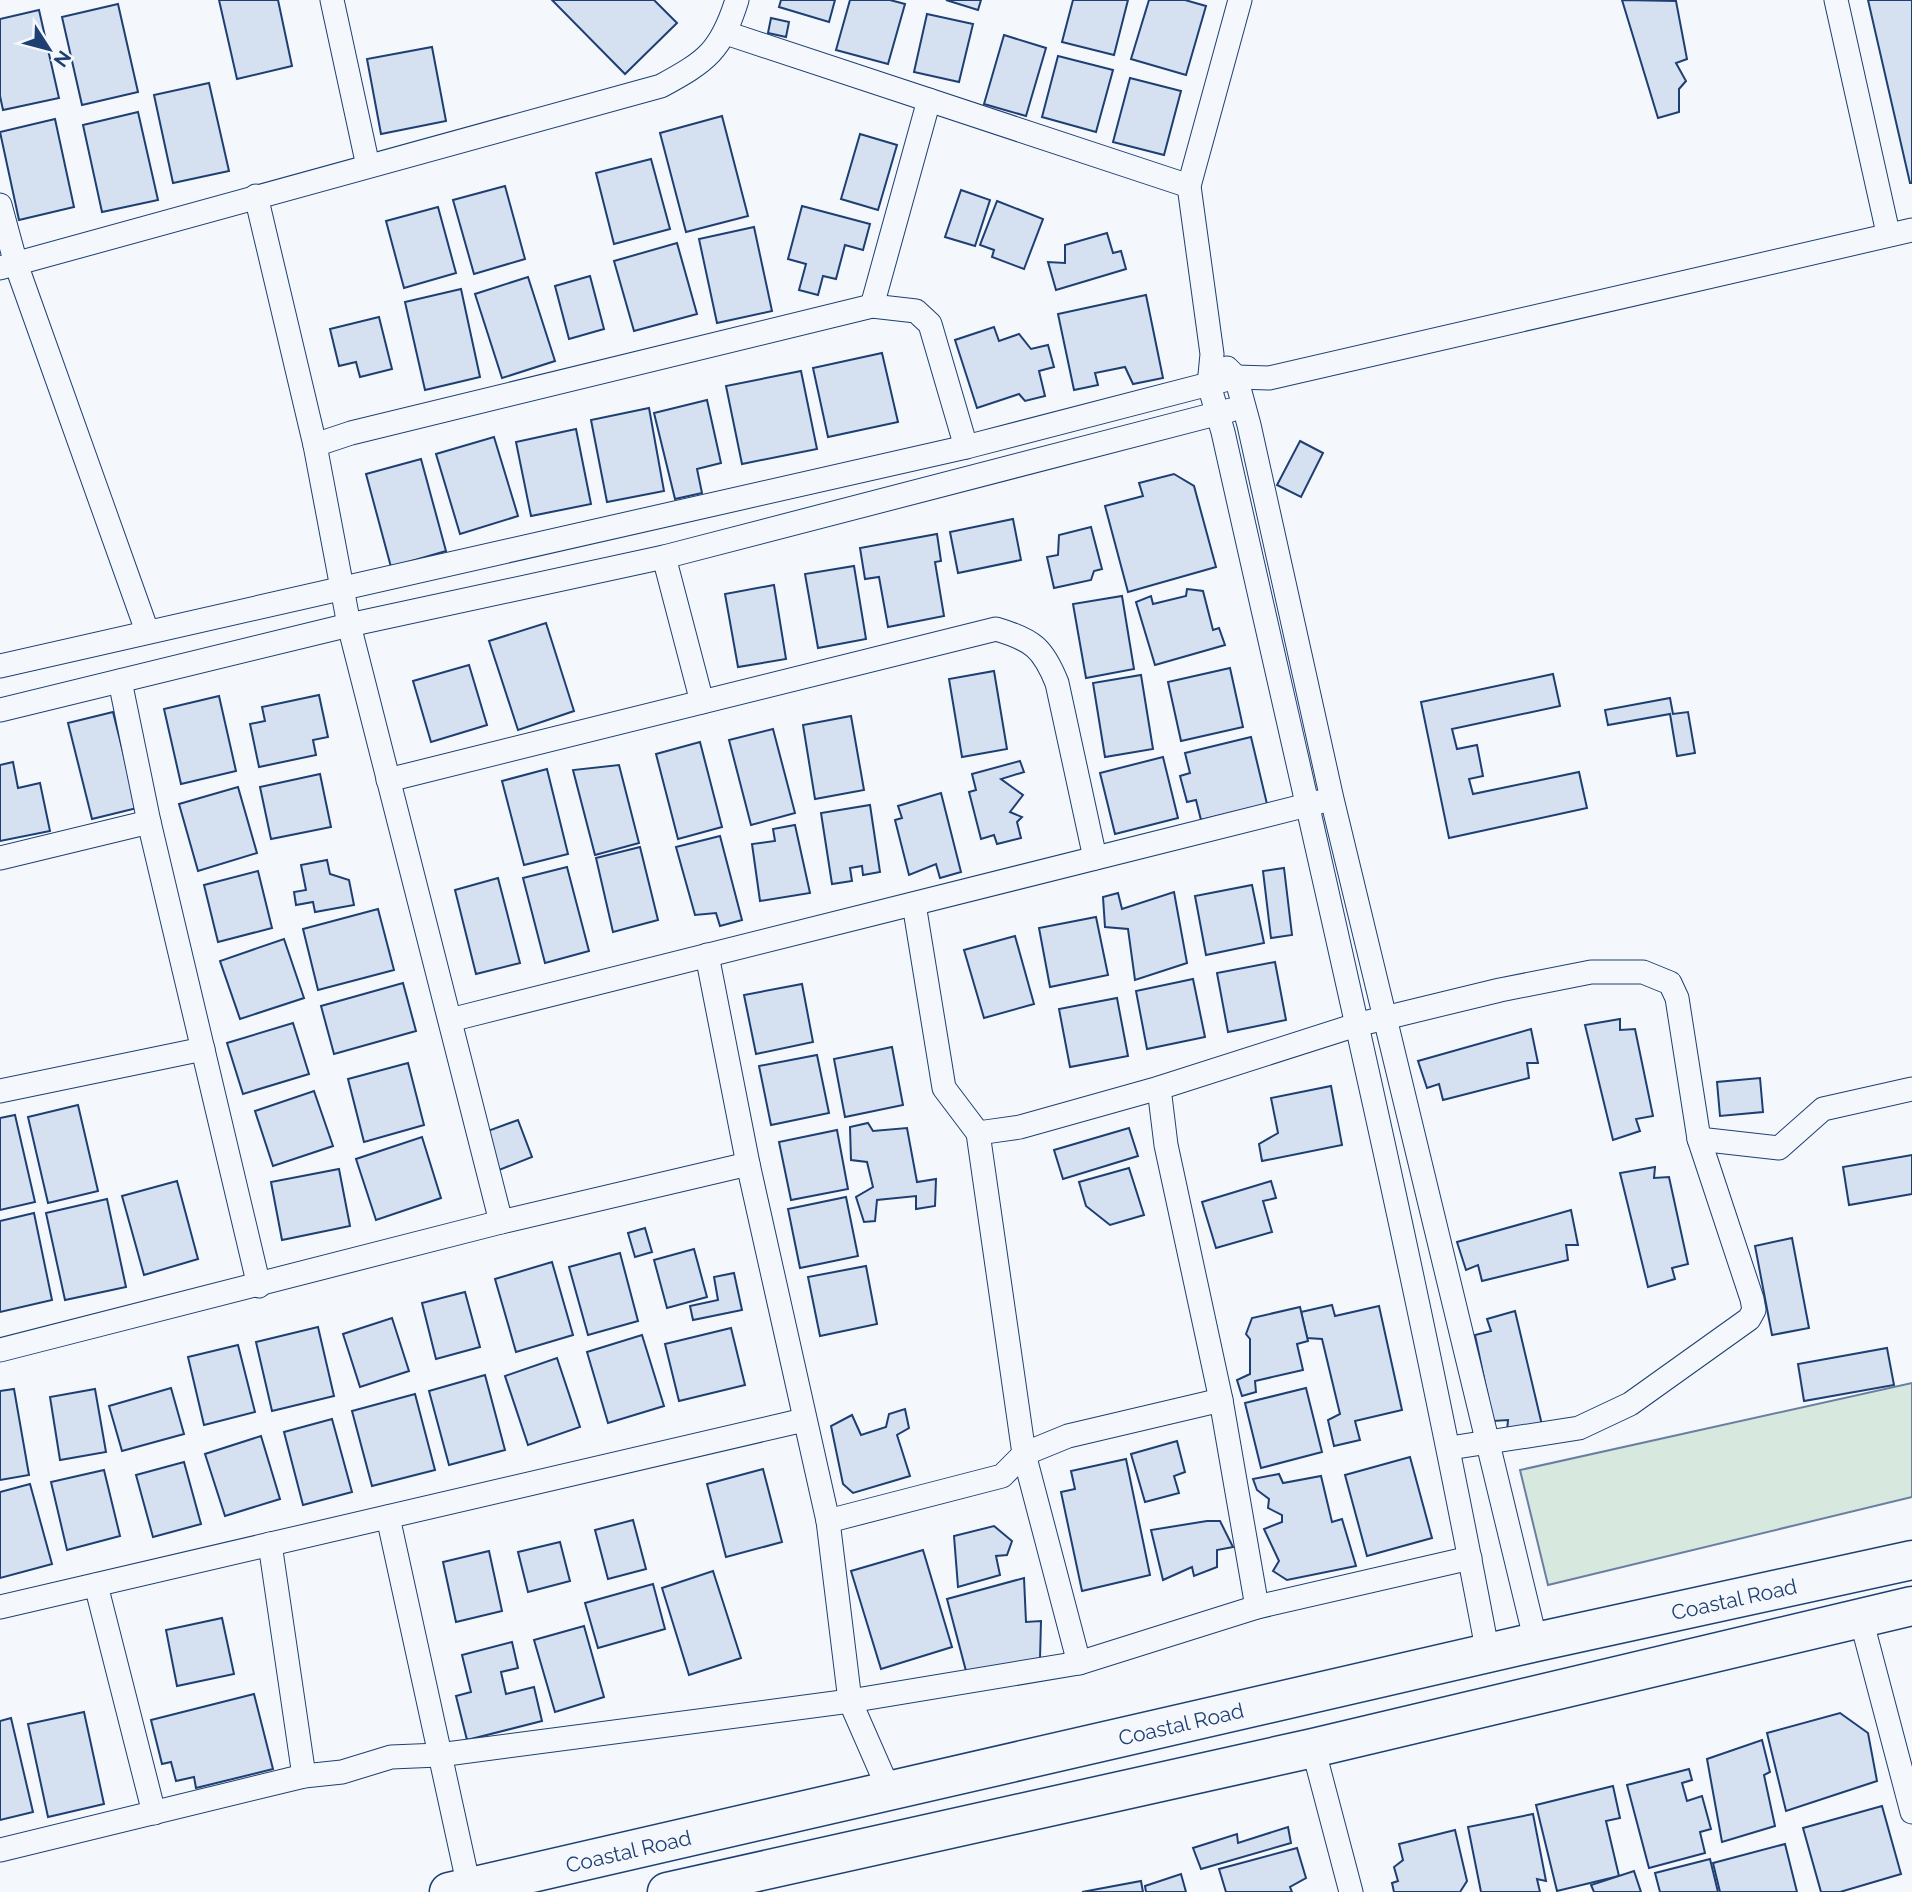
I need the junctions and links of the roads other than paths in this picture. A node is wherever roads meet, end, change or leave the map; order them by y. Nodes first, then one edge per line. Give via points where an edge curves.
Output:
1 (332, 0) edge
2 (737, 0) edge
3 (1240, 0) edge
4 (1836, 0) edge
5 (726, 33) junction
6 (929, 100) junction
7 (368, 166) junction
8 (1189, 186) junction
9 (256, 196) junction
10 (0, 205) edge
11 (1912, 230) edge
12 (1888, 233) junction
13 (8, 266) edge
14 (872, 306) junction
15 (1212, 354) junction
16 (1236, 377) junction
17 (1269, 378) junction
18 (1209, 385) junction
19 (1244, 406) junction
20 (1218, 414) junction
21 (315, 444) junction
22 (966, 447) junction
23 (664, 557) junction
24 (343, 588) junction
25 (348, 625) junction
26 (147, 631) junction
27 (0, 666) edge
28 (120, 681) junction
29 (702, 702) junction
30 (0, 710) edge
31 (388, 780) junction
32 (1332, 799) junction
33 (1306, 806) junction
34 (149, 822) junction
35 (0, 858) edge
36 (1095, 858) junction
37 (914, 904) junction
38 (707, 955) junction
39 (1387, 1019) junction
40 (450, 1020) junction
41 (1356, 1024) junction
42 (203, 1049) junction
43 (1159, 1088) junction
44 (1912, 1089) edge
45 (0, 1091) edge
46 (1412, 1122) junction
47 (1381, 1129) junction
48 (978, 1133) junction
49 (1699, 1139) junction
50 (748, 1164) junction
51 (501, 1222) junction
52 (260, 1286) junction
53 (0, 1350) edge
54 (1221, 1400) junction
55 (804, 1420) junction
56 (1488, 1442) junction
57 (1450, 1448) junction
58 (1024, 1454) junction
59 (388, 1517) junction
60 (828, 1521) junction
61 (270, 1544) junction
62 (1470, 1558) junction
63 (1912, 1560) edge
64 (96, 1584) junction
65 (1257, 1606) junction
66 (1912, 1606) edge
67 (0, 1607) edge
68 (1861, 1619) junction
69 (1536, 1642) junction
70 (1488, 1654) junction
71 (1079, 1663) junction
72 (850, 1701) junction
73 (1313, 1748) junction
74 (439, 1755) junction
75 (304, 1776) junction
76 (889, 1790) junction
77 (154, 1812) junction
78 (1912, 1812) edge
79 (0, 1850) edge
80 (459, 1889) edge
81 (667, 1892) edge
82 (1351, 1892) edge

1 - 7 street
2 - 5 street
3 - 8 street
4 - 12 street
5 - 6 street
5 - 7 street via 708,56 661,86
6 - 8 street
6 - 14 street
7 - 9 street
8 - 15 street
9 - 13 street
9 - 21 street
10 - 13 street
11 - 12 street
12 - 17 street
13 - 26 street
14 - 21 street
14 - 22 street via 916,311 930,324
15 - 16 street
15 - 18 street
16 - 17 street
16 - 18 street
16 - 19 street
17 - 19 street
18 - 20 street
18 - 22 street
19 - 20 street
19 - 32 street
20 - 23 street
20 - 33 street
21 - 24 street
22 - 24 street
23 - 25 street
23 - 29 street
24 - 25 street
24 - 26 street
25 - 28 street
25 - 31 street
26 - 27 street
28 - 30 street
28 - 34 street
29 - 31 street
29 - 36 street via 996,629 1026,638 1046,657 1058,683
31 - 40 street
32 - 33 street
32 - 39 street
33 - 36 street
33 - 41 street
34 - 35 street
34 - 42 street
36 - 37 street
37 - 38 street
37 - 48 street via 944,1088
38 - 40 street
38 - 50 street
39 - 41 street
39 - 46 street
39 - 49 street via 1591,972 1643,972 1662,978 1677,998
40 - 51 street
41 - 43 street
41 - 47 street
42 - 45 street
42 - 52 street
43 - 48 street via 1020,1127
43 - 54 street via 1166,1145
44 - 49 street via 1823,1109 1779,1148
46 - 47 street
46 - 56 street
47 - 57 street
48 - 58 street
49 - 56 street via 1752,1299 1754,1310 1749,1319 1630,1404 1578,1428
50 - 51 street
50 - 55 street
51 - 52 street
52 - 53 street
54 - 58 street via 1068,1436
54 - 65 street
55 - 59 street
55 - 60 street
56 - 57 street
56 - 69 street
57 - 62 street
58 - 60 street via 1002,1476
58 - 71 street
59 - 61 street
59 - 74 street
60 - 72 street
61 - 64 street
61 - 75 street
62 - 65 street
62 - 70 street
63 - 69 highway, Coastal Road
64 - 67 street
64 - 77 street
65 - 71 street
66 - 68 highway
68 - 73 highway
68 - 78 street
69 - 70 highway, Coastal Road
70 - 76 highway, Coastal Road
71 - 72 street
72 - 74 street
72 - 76 street
73 - 81 highway
73 - 82 street
74 - 75 street via 391,1758 342,1772
74 - 80 street
75 - 77 street
76 - 80 highway, Coastal Road
77 - 79 street

